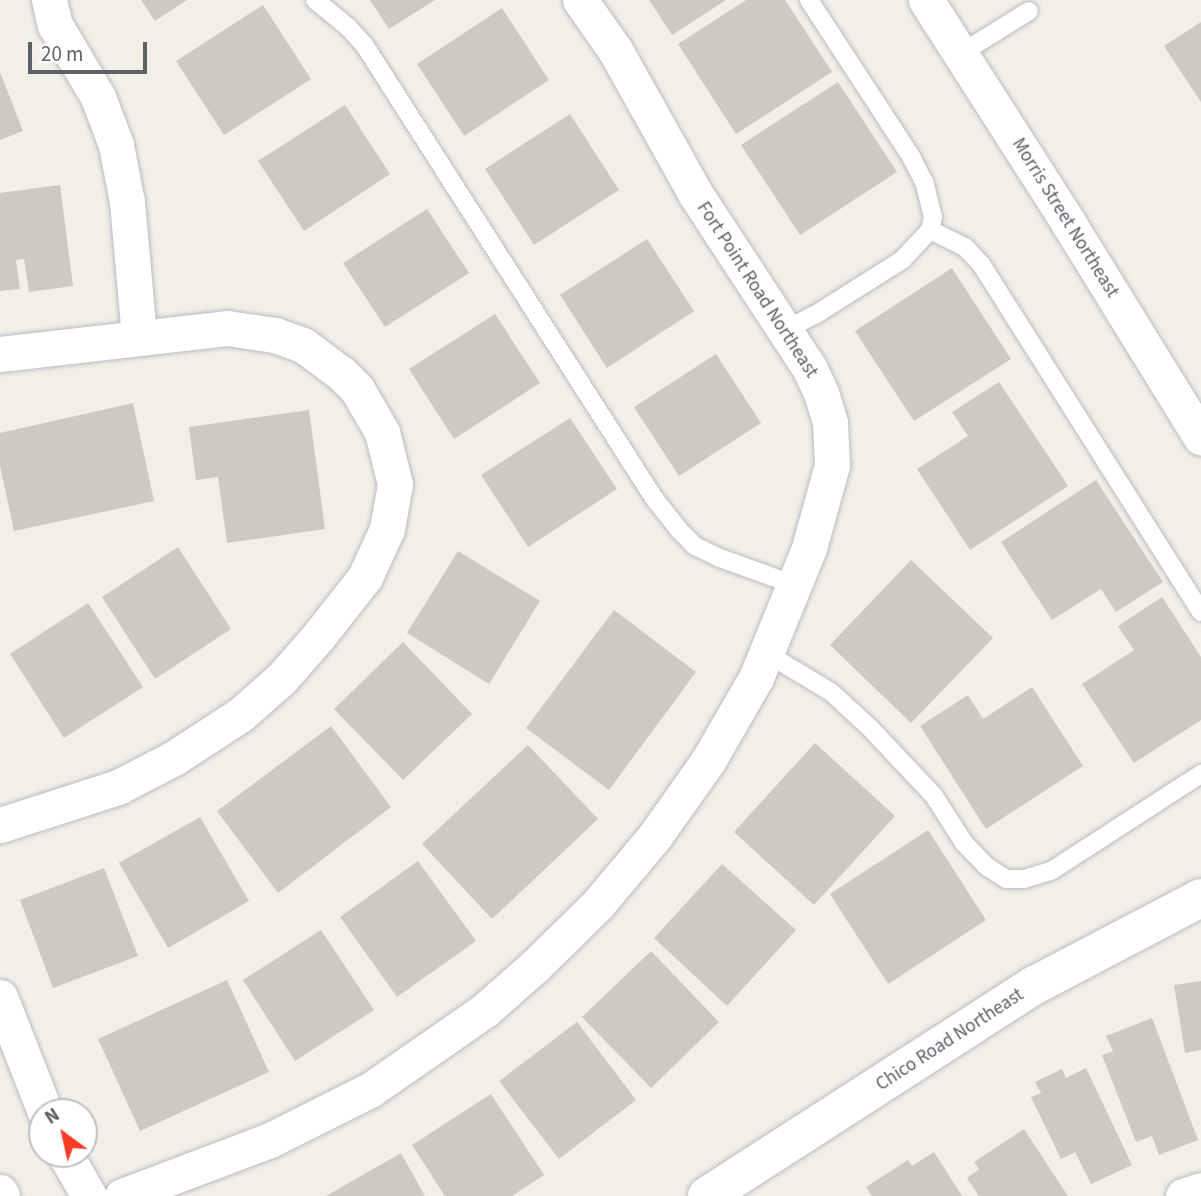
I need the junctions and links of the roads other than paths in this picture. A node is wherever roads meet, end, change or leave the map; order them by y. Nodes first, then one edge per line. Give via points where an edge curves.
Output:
1 (49, 0) edge
2 (315, 0) edge
3 (580, 0) edge
4 (809, 0) edge
5 (926, 0) edge
6 (1029, 11) dead end
7 (960, 54) junction
8 (930, 230) junction
9 (785, 330) junction
10 (139, 336) junction
11 (0, 354) edge
12 (1201, 438) edge
13 (795, 585) junction
14 (1201, 612) edge
15 (766, 653) junction
16 (1201, 774) edge
17 (2, 819) edge
18 (1201, 898) edge
19 (0, 997) edge
20 (40, 1098) edge
21 (73, 1168) edge
22 (1201, 1190) edge
23 (89, 1196) edge
24 (122, 1196) edge
25 (707, 1196) edge
26 (1183, 1196) edge

1 - 10 street via 55,24 98,97 116,145 127,202
2 - 13 lane via 365,46 679,530 695,546
3 - 9 street, Fort Point Road Northeast via 645,98 695,193
4 - 8 lane via 912,158 931,202
5 - 7 street, Morris Street Northeast
6 - 7 lane
7 - 12 street, Morris Street Northeast
8 - 9 lane via 902,260
8 - 14 lane via 965,247 981,264
9 - 13 street, Fort Point Road Northeast via 821,393 832,465
10 - 11 street
10 - 17 street via 227,328 275,335 303,345 342,374 382,432 395,484 387,529 365,577 318,637 282,678 240,715 118,787
13 - 15 street, Fort Point Road Northeast
15 - 16 lane via 831,692 870,728 934,796 964,842 1006,879 1051,872
15 - 24 street, Fort Point Road Northeast via 708,761 655,835 598,904 485,1010 419,1058 322,1116 223,1160
18 - 25 street, Chico Road Northeast via 1034,985
19 - 20 street
21 - 23 street
22 - 26 street

